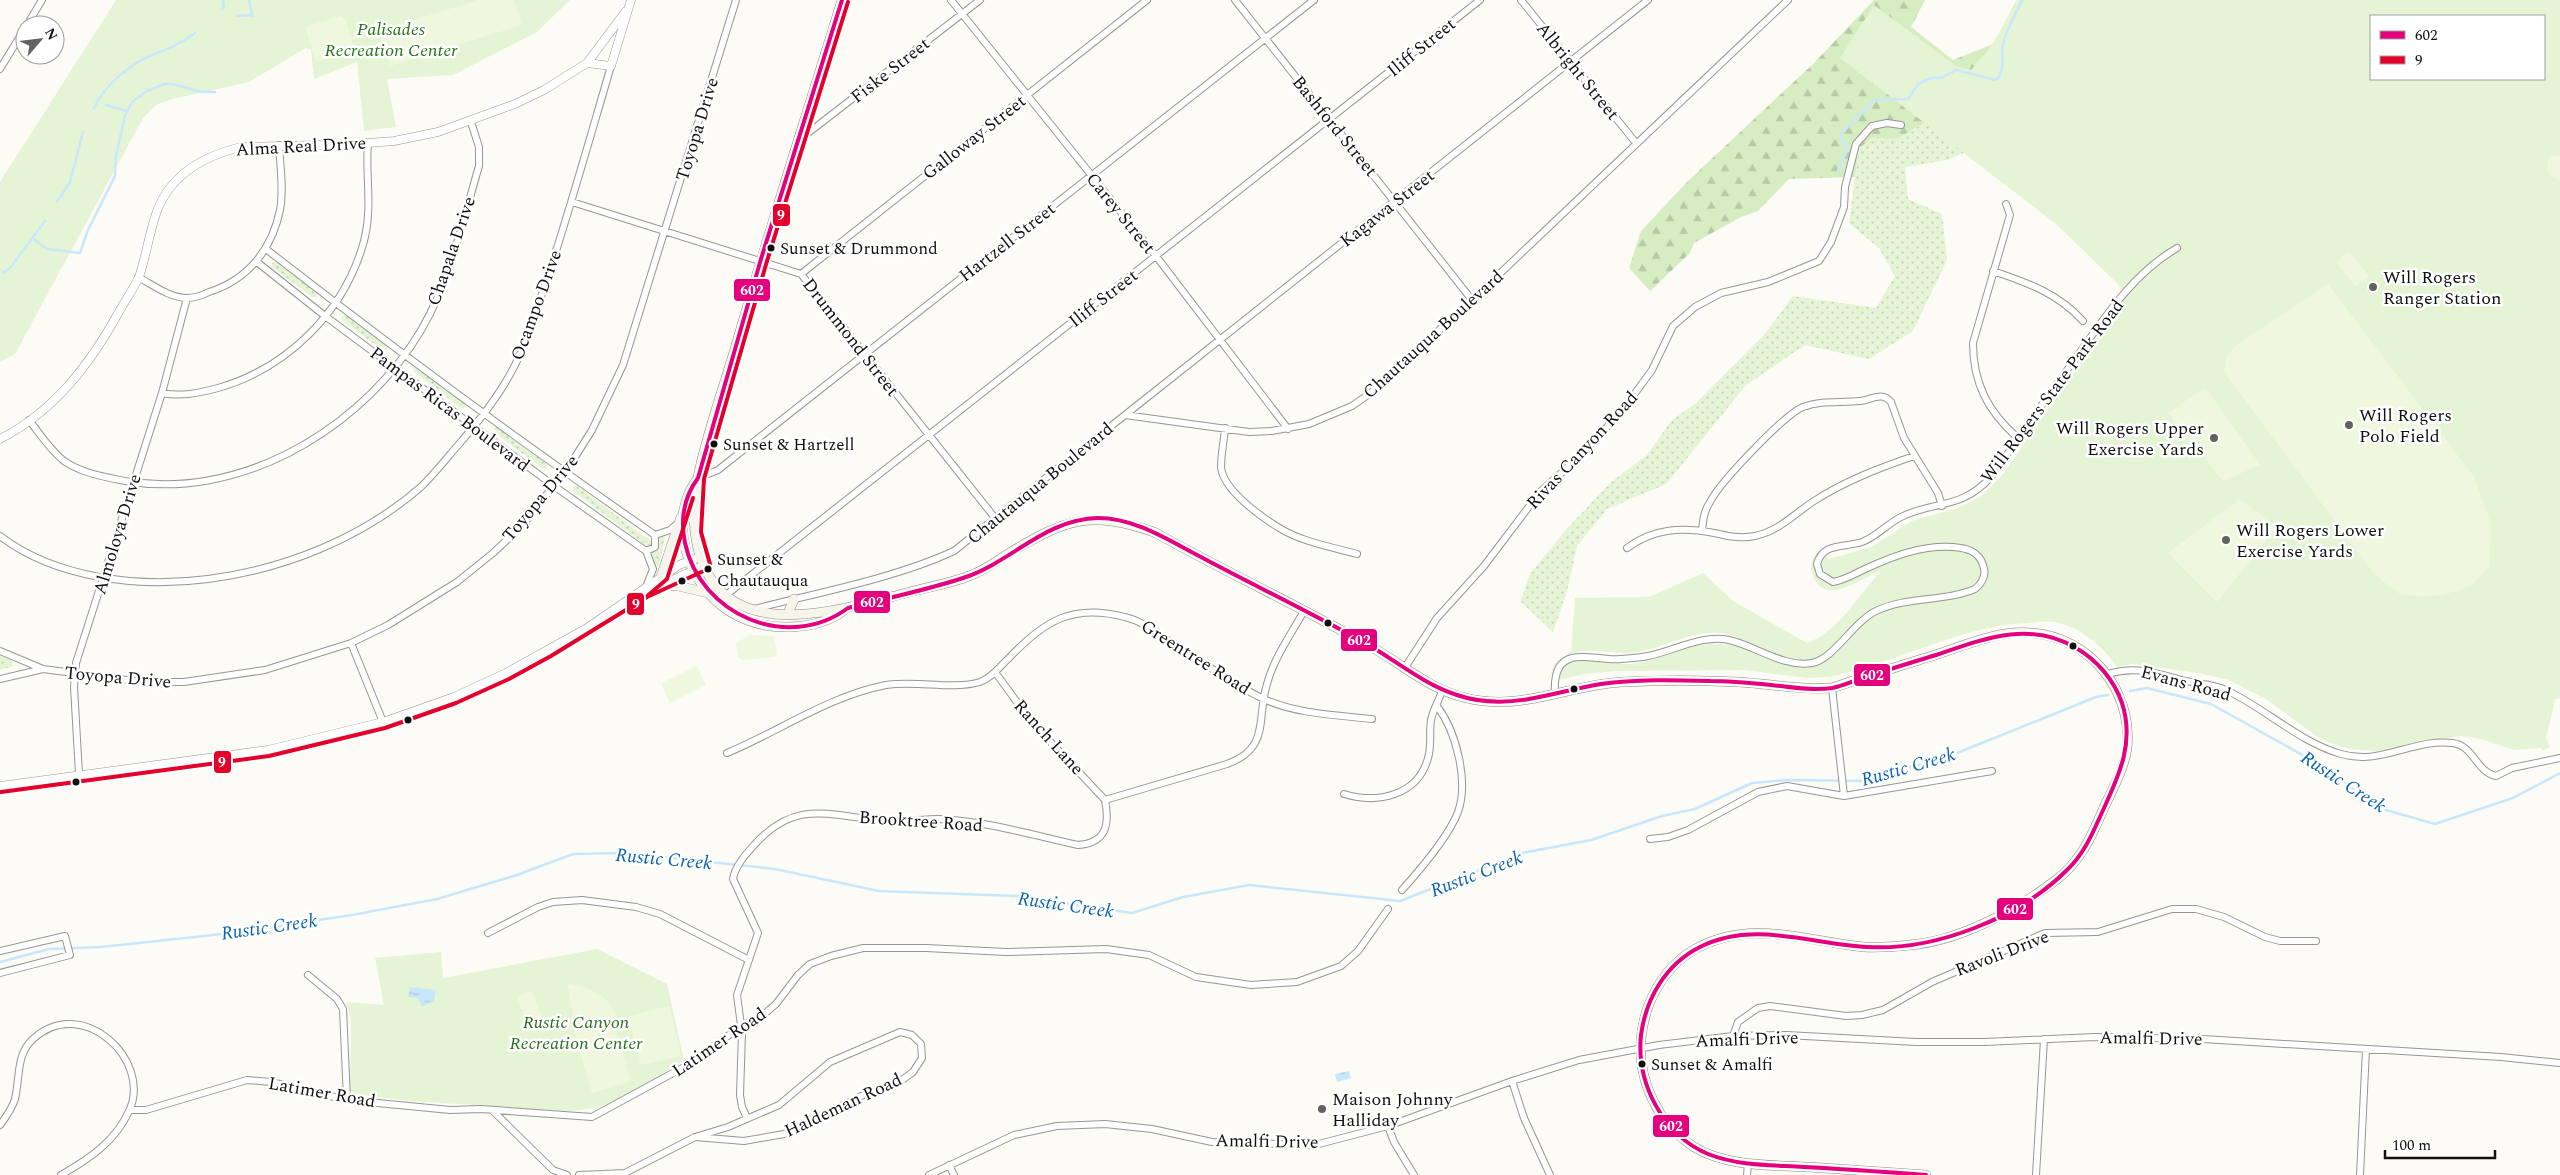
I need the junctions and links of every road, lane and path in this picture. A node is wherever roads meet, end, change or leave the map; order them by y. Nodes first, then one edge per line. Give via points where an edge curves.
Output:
1 (42, 0) edge
2 (736, 0) edge
3 (842, 0) edge
4 (950, 0) edge
5 (980, 0) edge
6 (1147, 0) edge
7 (1235, 0) edge
8 (1314, 0) edge
9 (1480, 0) edge
10 (1521, 0) edge
11 (1648, 0) edge
12 (1788, 0) edge
13 (630, 4) edge
14 (962, 14) junction
15 (33, 15) edge
16 (1265, 39) junction
17 (15, 44) edge
18 (587, 62) junction
19 (1571, 62) junction
20 (611, 66) junction
21 (0, 68) edge
22 (1026, 96) junction
23 (1330, 120) junction
24 (471, 122) junction
25 (1901, 125) dead end
26 (799, 140) junction
27 (368, 143) junction
28 (1636, 143) junction
29 (279, 145) junction
30 (1091, 176) junction
31 (1395, 201) junction
32 (572, 202) junction
33 (2006, 204) dead end
34 (665, 231) junction
35 (2177, 248) dead end
36 (266, 249) junction
37 (1156, 256) junction
38 (761, 260) junction
39 (258, 262) junction
40 (1994, 271) junction
41 (801, 274) junction
42 (138, 277) junction
43 (188, 298) junction
44 (1472, 300) junction
45 (336, 303) junction
46 (325, 316) junction
47 (2083, 321) dead end
48 (1220, 339) junction
49 (864, 354) junction
50 (404, 356) junction
51 (395, 368) junction
52 (162, 393) junction
53 (486, 414) junction
54 (1125, 415) junction
55 (29, 420) junction
56 (474, 427) junction
57 (1225, 428) junction
58 (1288, 429) junction
59 (929, 435) junction
60 (0, 438) edge
61 (2018, 438) junction
62 (1914, 456) junction
63 (565, 473) junction
64 (698, 478) junction
65 (133, 482) junction
66 (554, 486) junction
67 (1942, 506) junction
68 (683, 512) junction
69 (995, 518) junction
70 (677, 524) junction
71 (1702, 531) junction
72 (655, 534) junction
73 (0, 536) edge
74 (1628, 548) dead end
75 (646, 551) junction
76 (1357, 554) dead end
77 (702, 561) junction
78 (689, 562) junction
79 (693, 571) junction
80 (103, 578) junction
81 (660, 581) junction
82 (644, 591) junction
83 (708, 593) junction
84 (726, 595) junction
85 (794, 599) junction
86 (848, 608) junction
87 (753, 609) junction
88 (1304, 611) junction
89 (804, 615) junction
90 (351, 643) junction
91 (0, 651) edge
92 (43, 669) junction
93 (1404, 669) junction
94 (995, 672) junction
95 (2108, 674) junction
96 (74, 675) junction
97 (0, 679) edge
98 (1832, 688) junction
99 (1442, 691) junction
100 (1555, 695) junction
101 (1263, 699) junction
102 (1437, 706) junction
103 (1372, 719) dead end
104 (383, 722) junction
105 (727, 753) dead end
106 (2560, 758) edge
107 (1992, 771) dead end
108 (79, 774) junction
109 (0, 786) edge
110 (1344, 794) dead end
111 (1844, 796) junction
112 (1105, 800) junction
113 (1650, 839) dead end
114 (1402, 890) dead end
115 (1388, 909) dead end
116 (488, 933) dead end
117 (2316, 941) dead end
118 (0, 951) edge
119 (750, 960) junction
120 (0, 973) edge
121 (308, 975) dead end
122 (742, 1026) junction
123 (1733, 1036) junction
124 (2044, 1040) junction
125 (1639, 1048) junction
126 (2366, 1049) junction
127 (2549, 1063) junction
128 (2560, 1063) edge
129 (2560, 1068) edge
130 (1512, 1081) junction
131 (347, 1100) junction
132 (130, 1110) junction
133 (493, 1111) junction
134 (748, 1118) junction
135 (0, 1125) edge
136 (1388, 1126) junction
137 (695, 1137) junction
138 (1748, 1163) junction
139 (950, 1165) junction
140 (61, 1175) edge
141 (567, 1175) edge
142 (579, 1175) edge
143 (929, 1175) edge
144 (954, 1175) edge
145 (1414, 1175) edge
146 (1550, 1175) edge
147 (1747, 1175) edge
148 (1926, 1175) edge
149 (2036, 1175) edge
150 (2360, 1175) edge

1 - 15 street
2 - 34 street, Toyopa Drive
3 - 26 main road
4 - 14 street, Carey Street
5 - 14 street, Fiske Street
6 - 22 street, Galloway Street
7 - 16 street, Bashford Street
8 - 16 street, Hartzell Street
9 - 23 street, Iliff Street
10 - 19 street, Albright Street
11 - 19 street, Kagawa Street
12 - 28 street, Chautauqua Boulevard
13 - 18 street
13 - 20 street
14 - 22 street, Carey Street
14 - 26 street, Fiske Street
16 - 23 street, Bashford Street
16 - 30 street, Hartzell Street
17 - 21 street
18 - 20 street
18 - 24 street, Alma Real Drive via 544,90
19 - 28 street, Albright Street
19 - 31 street, Kagawa Street
20 - 32 street, Ocampo Drive
22 - 30 street, Carey Street
22 - 41 street, Galloway Street
23 - 31 street, Bashford Street
23 - 37 street, Iliff Street
24 - 27 street, Alma Real Drive via 394,141
24 - 50 street, Chapala Drive via 479,147 479,166 439,295
25 - 93 street, Rivas Canyon Road via 1872,126 1856,144 1845,187 1844,207 1819,260 1768,282 1721,293 1673,326 1652,370 1622,411 1578,458 1540,492 1484,566 1437,618
26 - 38 main road
27 - 29 street, Alma Real Drive
27 - 45 street via 370,199 364,240 356,265
28 - 44 street, Chautauqua Boulevard
29 - 36 street via 280,210
29 - 42 street, Alma Real Drive via 219,152 197,162 179,178 156,213
30 - 37 street, Carey Street
30 - 49 street, Hartzell Street
31 - 44 street, Bashford Street
31 - 48 street, Kagawa Street
32 - 34 street, Drummond Street
32 - 53 street, Ocampo Drive via 528,338
33 - 40 street via 2010,216
34 - 38 street, Drummond Street
34 - 63 street, Toyopa Drive via 623,365 592,430
35 - 61 street, Will Rogers State Park Road via 2140,274
36 - 39 street
36 - 45 street, Pampas Ricas Boulevard
37 - 48 street, Carey Street
37 - 59 street, Iliff Street
38 - 41 street, Drummond Street
38 - 64 main road
39 - 43 street via 226,286
39 - 46 street, Pampas Ricas Boulevard
40 - 47 street via 2052,294
40 - 61 street via 1974,343 1973,362 1989,406
41 - 49 street, Drummond Street
42 - 43 street via 169,293
42 - 55 street, Alma Real Drive via 99,348 80,374 52,403
43 - 52 street, Almoloya Drive
44 - 58 street, Chautauqua Boulevard via 1372,392 1325,419
45 - 46 street
45 - 50 street, Pampas Ricas Boulevard
46 - 51 street, Pampas Ricas Boulevard
46 - 52 street via 298,345 262,370 207,391 183,395
48 - 54 street, Kagawa Street
48 - 58 street, Carey Street
49 - 59 street, Drummond Street
49 - 64 street, Hartzell Street via 718,470
50 - 51 street, Chapala Drive
50 - 53 street, Pampas Ricas Boulevard
51 - 56 street, Pampas Ricas Boulevard
51 - 65 street, Chapala Drive via 353,413 314,440 280,458 218,477 158,484
52 - 65 street, Almoloya Drive
53 - 56 street, Ocampo Drive
53 - 63 street, Pampas Ricas Boulevard
54 - 57 street, Chautauqua Boulevard
54 - 69 street, Chautauqua Boulevard
55 - 60 street, Alma Real Drive
55 - 65 street, Chapala Drive via 64,461 100,476
56 - 66 street, Pampas Ricas Boulevard
56 - 80 street, Ocampo Drive via 422,485 378,517 330,545 290,561 225,577 185,582
57 - 58 street, Chautauqua Boulevard via 1250,432
57 - 76 street via 1221,468 1226,482 1244,502 1281,529
59 - 69 street, Drummond Street
59 - 84 street, Iliff Street
61 - 67 street, Will Rogers State Park Road via 1991,477 1974,494
62 - 67 street via 1938,493
62 - 71 street via 1858,477 1766,533 1744,537
62 - 71 street via 1887,397 1811,404 1785,418 1716,491 1706,508
63 - 66 street, Toyopa Drive
63 - 72 street, Pampas Ricas Boulevard
64 - 68 main road via 688,491
64 - 77 main road via 695,533
65 - 80 street, Almoloya Drive
66 - 75 street, Pampas Ricas Boulevard
66 - 90 street, Toyopa Drive via 522,526 457,582 417,608
67 - 100 street, Will Rogers State Park Road via 1911,513 1862,542 1830,547 1817,564 1820,574 1833,582 1842,581 1887,559 1916,550 1962,548 1978,556 1984,566 1984,577 1975,589 1876,610 1816,662 1790,662 1728,640 1707,639 1648,656 1617,660 1572,658 1560,666 1554,679
68 - 70 main road
68 - 78 main road
69 - 85 street, Chautauqua Boulevard via 965,544 937,559
70 - 72 street via 670,530
70 - 81 main road
71 - 74 street via 1660,531 1640,538
72 - 75 street via 655,547
73 - 80 street, Ocampo Drive via 37,557
75 - 82 street via 654,569
77 - 78 street
77 - 79 street
77 - 84 main road via 714,584
78 - 79 main road
78 - 81 street
79 - 81 street
79 - 83 main road
80 - 96 street, Almoloya Drive
81 - 82 street
81 - 83 main road
82 - 104 street via 556,647 506,673 454,697
83 - 86 main road via 729,611 774,627 817,624 837,617
84 - 87 main road
85 - 87 street, Chautauqua Boulevard
85 - 89 main road via 789,611
86 - 88 main road via 970,576 1047,531 1087,519 1106,518 1154,532
86 - 89 main road
87 - 89 main road via 785,616
88 - 93 main road via 1375,649
88 - 101 street via 1273,667
90 - 96 street, Toyopa Drive via 265,670 184,682 142,682
90 - 104 street
91 - 92 street
92 - 96 street, Toyopa Drive
92 - 97 street, Toyopa Drive
93 - 99 main road
94 - 101 street, Greentree Road via 1031,635 1051,622 1080,612 1103,612 1140,621
94 - 105 street, Greentree Road via 972,684 900,684 862,691 838,699
94 - 112 street, Ranch Lane via 1030,720
95 - 98 main road via 2087,654 2064,640 2040,634 2011,633
95 - 106 street, Evans Road via 2146,670 2224,689 2317,744 2358,759 2427,744 2454,743 2464,746 2489,775 2496,776 2512,768
95 - 125 main road via 2124,711 2126,755 2093,833 2079,856 2058,879 1990,920 1955,935 1924,943 1865,947 1756,932 1712,940 1690,952 1662,978 1644,1018
96 - 108 street, Almoloya Drive
98 - 100 main road via 1804,690 1738,682 1623,682
98 - 111 street
99 - 100 main road via 1485,701 1528,701
99 - 102 street
101 - 103 street, Greentree Road
101 - 112 street via 1260,734 1246,755 1227,764
102 - 110 street via 1432,717 1428,758 1418,780 1405,790 1386,797 1360,799
102 - 114 street via 1450,726 1462,790 1458,811
104 - 108 street via 268,750
107 - 111 street
108 - 109 street
111 - 113 street via 1786,786 1758,792 1688,830
112 - 119 street, Brooktree Road via 1105,830 1099,838 1078,845 1021,831 938,819 883,820 825,812 786,819 775,825 735,870 735,886 758,934
115 - 122 street, Latimer Road via 1358,951 1341,966 1288,983 1251,986 1196,977 1149,955 1106,949 1006,952 863,948 810,964 776,1004
116 - 119 street via 538,907 582,900 636,907 660,914
117 - 123 street, Ravoli Drive via 2280,941 2224,917 2196,909 2172,909 2098,932 2045,933 1932,982 1883,1010 1846,1016 1770,1006 1758,1008 1738,1022
118 - 120 street via 65,936 68,950
119 - 122 street, Brooktree Road via 737,995
121 - 131 street via 337,999 343,1009
122 - 133 street, Latimer Road via 684,1067 592,1117
122 - 134 street, Brooktree Road via 740,1095
123 - 124 street, Amalfi Drive via 1786,1035 1916,1042
123 - 125 street, Amalfi Drive
124 - 126 street, Amalfi Drive via 2095,1037 2203,1039
124 - 149 street
125 - 130 street, Amalfi Drive via 1579,1060
125 - 138 main road via 1646,1088 1670,1126 1696,1148
126 - 127 street, Amalfi Drive
126 - 150 street
127 - 128 street, Amalfi Drive
127 - 129 street
130 - 136 street, Amalfi Drive
130 - 146 street via 1524,1118
131 - 132 street, Latimer Road via 271,1082 247,1080 146,1110
131 - 133 street, Latimer Road
132 - 135 street via 131,1074 112,1041 90,1027 64,1023 41,1032 23,1052 13,1106
132 - 140 street via 102,1147
133 - 141 street via 553,1170
134 - 137 street, Haldeman Road
134 - 137 street, Haldeman Road via 779,1105 830,1062 880,1040 900,1032 912,1035 921,1044 922,1058 913,1072 894,1086 861,1096 784,1134 744,1141
136 - 139 street, Amalfi Drive via 1315,1145 1288,1145 1212,1142 1152,1128 1105,1124 1057,1126 1014,1135
136 - 145 street
137 - 142 street, Haldeman Road via 625,1173
138 - 147 street
138 - 148 main road
139 - 143 street, Amalfi Drive
139 - 144 street

